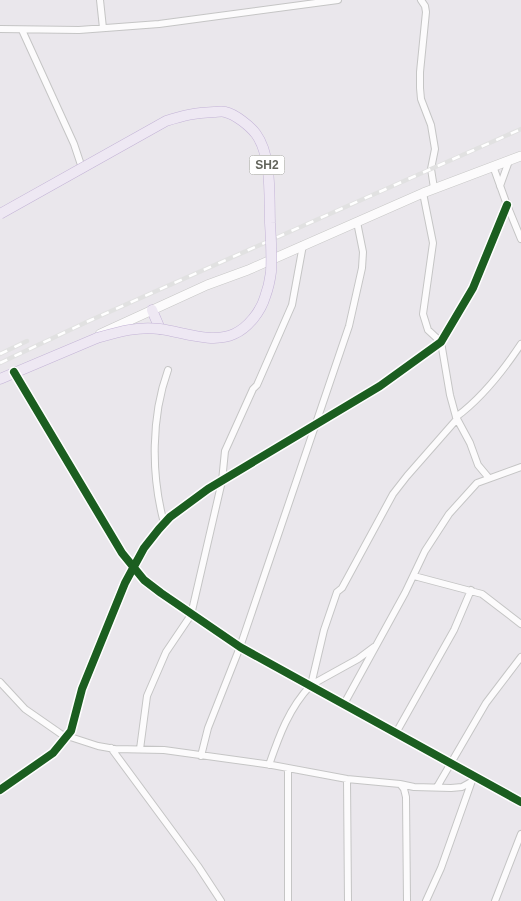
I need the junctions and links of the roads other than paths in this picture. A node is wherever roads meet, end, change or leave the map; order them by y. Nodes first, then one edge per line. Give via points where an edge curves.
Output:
1 (100, 0) edge
2 (338, 0) edge
3 (423, 1) edge
4 (314, 2) edge
5 (103, 28) junction
6 (0, 29) edge
7 (22, 30) junction
8 (517, 158) edge
9 (494, 166) junction
10 (82, 168) junction
11 (500, 186) junction
12 (434, 188) junction
13 (422, 192) junction
14 (507, 206) junction
15 (0, 214) edge
16 (357, 222) junction
17 (521, 239) edge
18 (303, 245) junction
19 (152, 310) junction
20 (160, 329) junction
21 (442, 342) junction
22 (521, 344) edge
23 (54, 355) junction
24 (168, 370) dead end
25 (14, 372) junction
26 (0, 379) edge
27 (457, 418) junction
28 (315, 425) junction
29 (521, 467) edge
30 (488, 478) junction
31 (222, 481) junction
32 (164, 523) junction
33 (133, 568) junction
34 (414, 576) junction
35 (471, 590) junction
36 (191, 614) junction
37 (521, 624) edge
38 (376, 644) junction
39 (240, 647) junction
40 (521, 657) edge
41 (0, 682) edge
42 (311, 685) junction
43 (344, 704) junction
44 (396, 732) junction
45 (67, 737) junction
46 (112, 748) junction
47 (140, 749) junction
48 (201, 756) junction
49 (452, 763) junction
50 (269, 765) junction
51 (288, 769) junction
52 (347, 779) junction
53 (473, 779) junction
54 (400, 784) junction
55 (438, 787) junction
56 (0, 790) edge
57 (521, 802) edge
58 (521, 834) edge
59 (221, 901) edge
60 (288, 901) edge
61 (348, 901) edge
62 (407, 901) edge
63 (426, 901) edge
64 (495, 901) edge

1 - 5 street
2 - 4 street
3 - 12 street via 426,12 420,88 435,149 431,168
4 - 5 street via 159,24
5 - 7 street
6 - 7 street
7 - 10 street
8 - 9 main road
8 - 11 street
9 - 11 street
9 - 12 main road
10 - 15 main road, SH2, bridge
10 - 20 main road, SH2, bridge via 166,121 193,113 225,112 256,134 264,151 268,179 272,257 265,300 258,313 235,334 204,337
11 - 14 street
12 - 13 main road
13 - 16 main road
13 - 21 street via 433,243 423,314 428,330
14 - 17 street
14 - 21 street via 473,288
16 - 18 main road
16 - 28 street via 363,252 362,268 349,326
18 - 19 main road
18 - 31 street via 292,305 225,451
19 - 20 main road
19 - 23 main road
20 - 23 main road, SH2, bridge via 119,331
21 - 27 street
21 - 28 street via 380,386
22 - 27 street via 486,390
23 - 25 main road, SH2
24 - 32 street via 161,390 156,436 156,475
25 - 26 main road, SH2
25 - 33 street
27 - 30 street via 478,465
27 - 42 street via 393,494 337,592
28 - 31 street
28 - 39 street
29 - 30 street
30 - 34 street via 477,483 449,514 425,551
31 - 32 street
31 - 36 street
32 - 33 street
33 - 36 street via 144,580
33 - 45 street via 82,689
34 - 35 street
34 - 38 street
35 - 37 street
35 - 44 street via 454,630
36 - 39 street
36 - 47 street via 166,652 147,696
38 - 42 street via 358,659
38 - 43 street
39 - 42 street
39 - 48 street via 208,728
40 - 49 street via 486,704
41 - 45 street via 25,709
42 - 43 street
42 - 50 street via 288,717
43 - 44 street
44 - 49 street
45 - 46 street
45 - 56 street via 53,753
46 - 47 street
46 - 59 street
47 - 48 street
48 - 50 street
49 - 53 street
49 - 55 street
50 - 51 street
51 - 52 street
51 - 60 street
52 - 54 street
52 - 61 street
53 - 55 street via 462,787
53 - 57 street
53 - 63 street
54 - 55 street
54 - 62 street via 406,797
58 - 64 street

